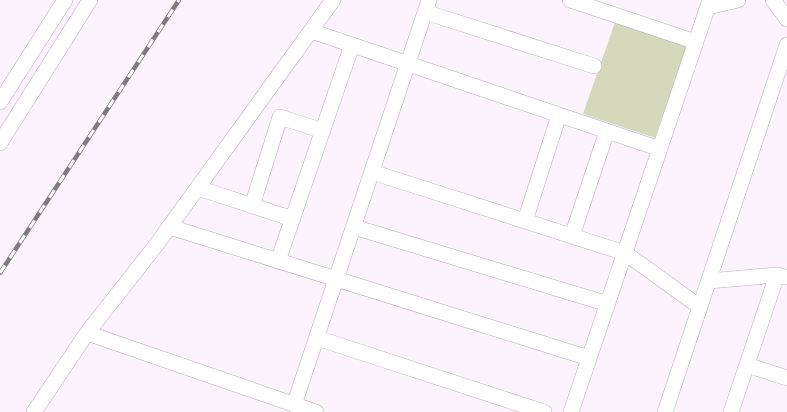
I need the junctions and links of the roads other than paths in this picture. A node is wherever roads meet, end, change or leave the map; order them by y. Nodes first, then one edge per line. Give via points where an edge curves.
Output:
1 (65, 0) edge
2 (90, 0) edge
3 (333, 0) edge
4 (570, 0) edge
5 (738, 0) edge
6 (773, 0) edge
7 (709, 4) edge
8 (427, 6) edge
9 (787, 19) edge
10 (311, 31) junction
11 (696, 42) junction
12 (352, 45) junction
13 (787, 45) edge
14 (408, 64) junction
15 (594, 66) dead end
16 (0, 102) edge
17 (559, 115) junction
18 (323, 131) junction
19 (607, 131) junction
20 (0, 143) edge
21 (660, 149) junction
22 (372, 172) junction
23 (198, 188) junction
24 (252, 206) junction
25 (292, 219) junction
26 (524, 221) junction
27 (170, 227) junction
28 (354, 227) junction
29 (572, 236) junction
30 (625, 253) junction
31 (278, 261) junction
32 (782, 276) edge
33 (336, 279) junction
34 (708, 281) junction
35 (608, 304) junction
36 (700, 307) junction
37 (87, 333) junction
38 (317, 338) junction
39 (590, 358) junction
40 (747, 365) junction
41 (787, 378) edge
42 (294, 405) junction
43 (34, 412) edge
44 (316, 412) edge
45 (544, 412) edge
46 (571, 412) edge
47 (665, 412) edge
48 (731, 412) edge

1 - 16 street
2 - 20 street
3 - 10 street
4 - 11 street
5 - 7 street
6 - 9 street
7 - 11 street
8 - 14 street
8 - 15 street
10 - 12 street
10 - 23 street
11 - 21 street
12 - 14 street
12 - 18 street
13 - 34 street
14 - 17 street
14 - 22 street
17 - 19 street
17 - 26 street
18 - 24 street via 280,117
18 - 25 street
19 - 21 street
19 - 29 street
21 - 30 street
22 - 26 street
22 - 28 street
23 - 24 street
23 - 27 street
24 - 25 street
25 - 31 street
26 - 29 street
27 - 31 street
27 - 37 street
28 - 33 street
28 - 35 street
29 - 30 street
30 - 35 street
30 - 36 street
31 - 33 street
32 - 34 street
32 - 40 street
33 - 38 street
33 - 39 street
34 - 36 street
35 - 39 street
36 - 47 street
37 - 42 street
37 - 43 street
38 - 42 street
38 - 45 street
39 - 46 street
40 - 41 street
40 - 48 street
42 - 44 street

